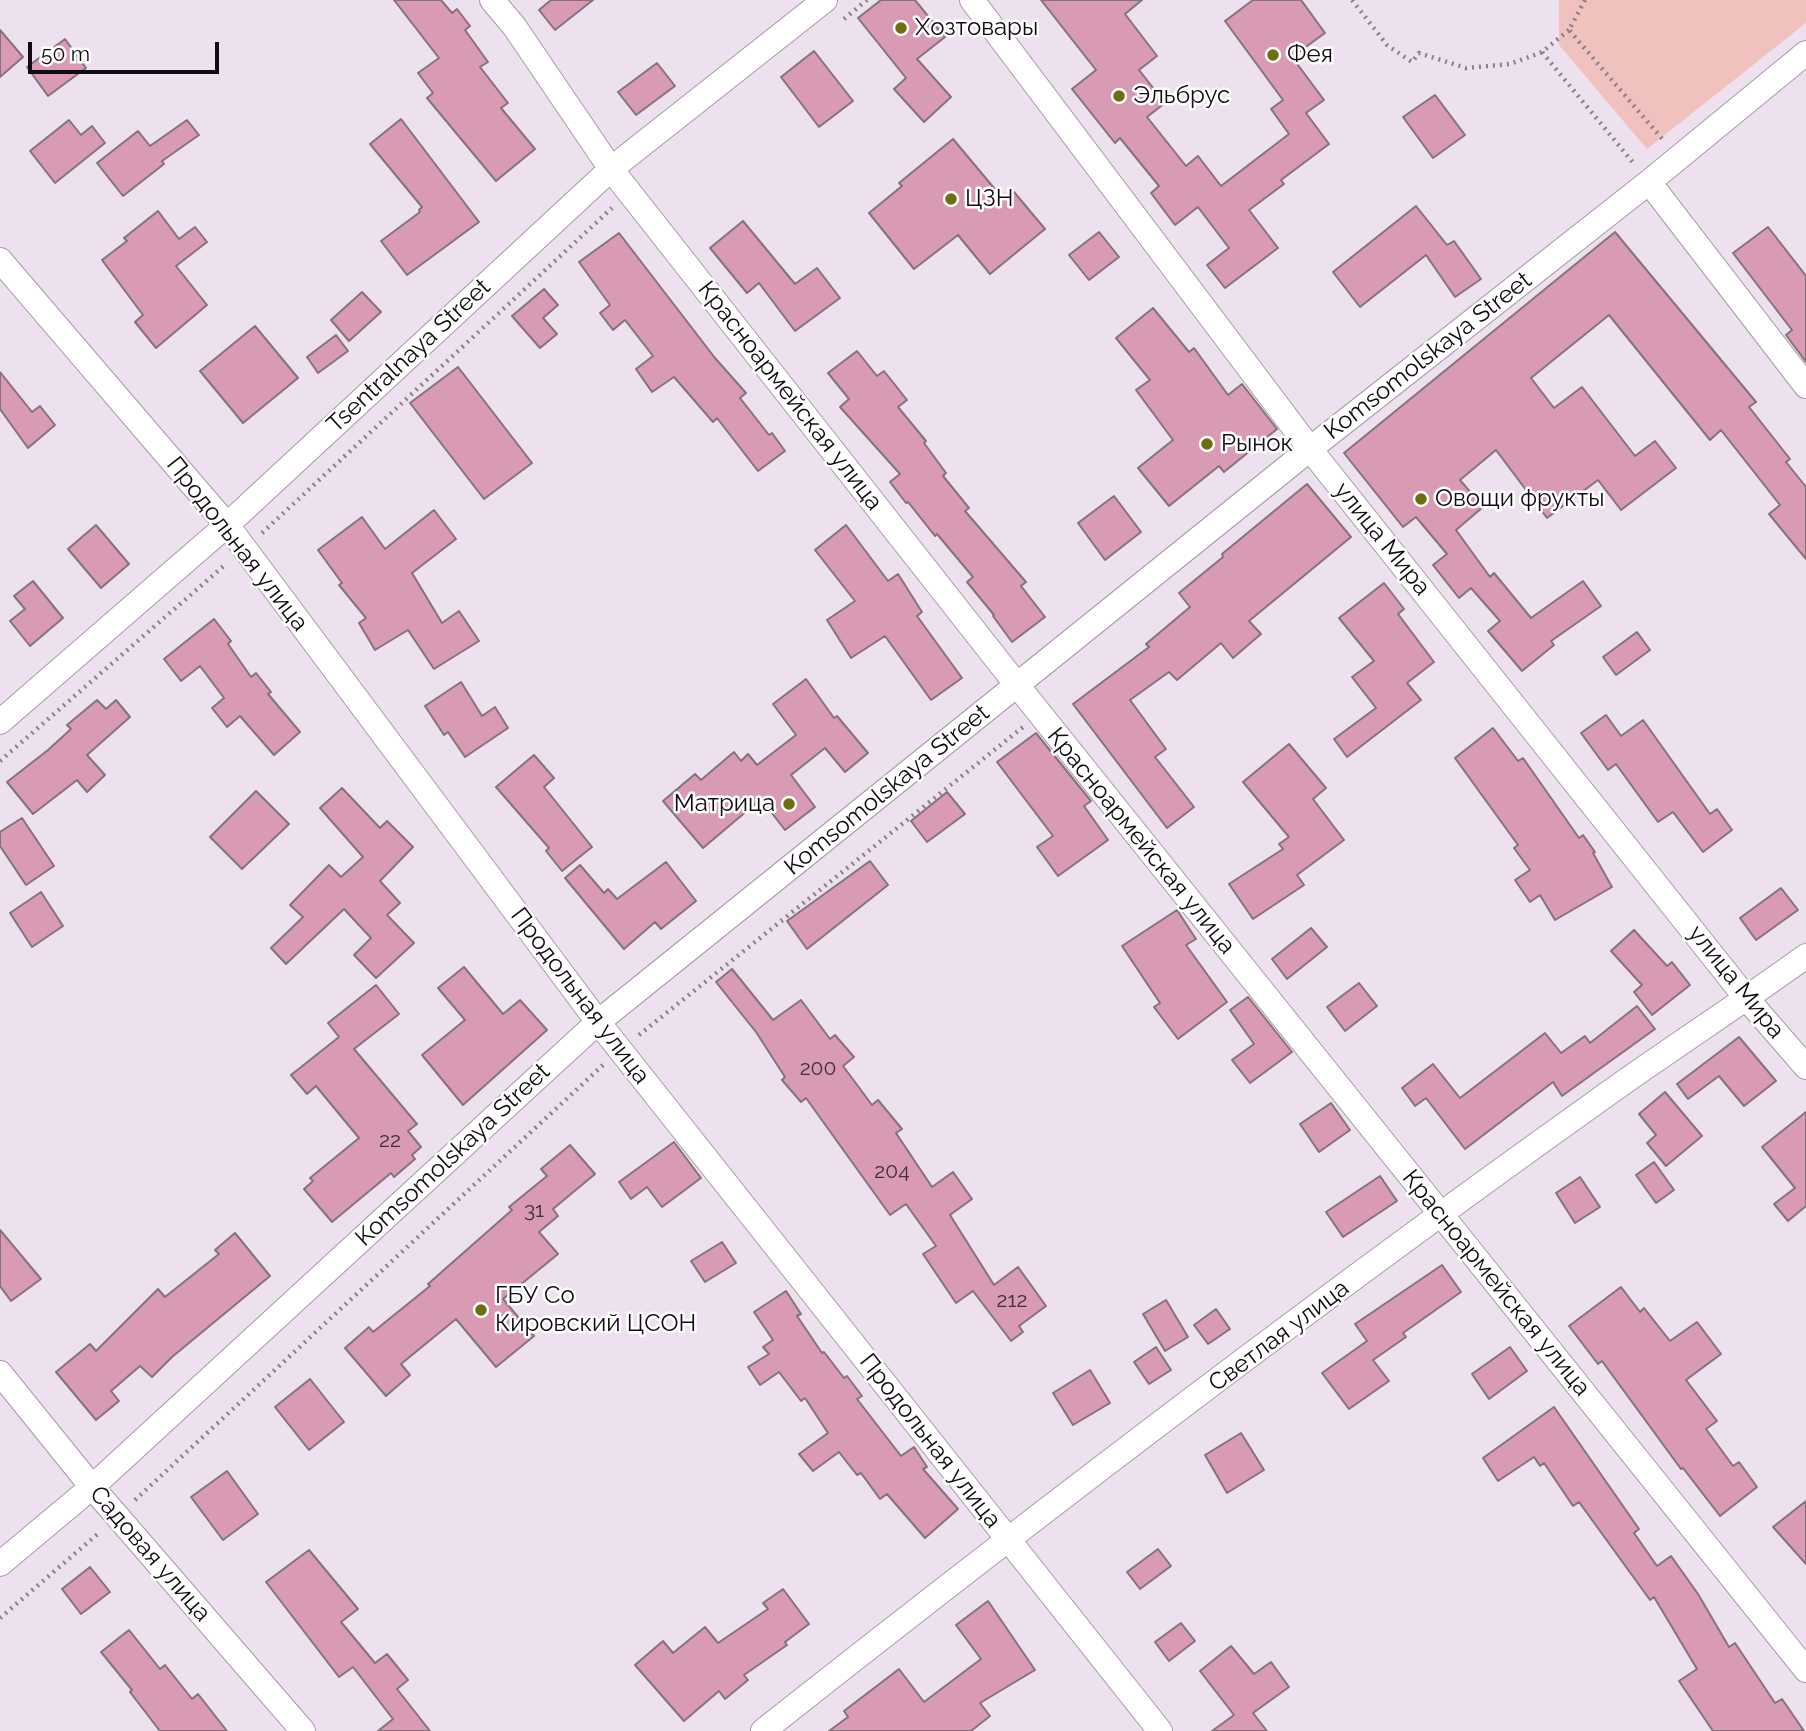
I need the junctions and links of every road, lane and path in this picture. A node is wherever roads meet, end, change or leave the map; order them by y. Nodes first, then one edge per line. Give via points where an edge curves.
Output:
1 (492, 0) edge
2 (825, 0) edge
3 (867, 0) edge
4 (972, 0) edge
5 (1352, 0) edge
6 (1585, 0) edge
7 (835, 25) dead end
8 (1569, 30) junction
9 (1542, 52) junction
10 (1806, 53) edge
11 (1678, 158) junction
12 (611, 169) junction
13 (1649, 182) junction
14 (629, 191) junction
15 (0, 260) edge
16 (1806, 386) edge
17 (1310, 449) junction
18 (228, 524) junction
19 (244, 547) junction
20 (1017, 685) junction
21 (1039, 714) junction
22 (0, 722) edge
23 (0, 761) edge
24 (1806, 956) edge
25 (1747, 999) junction
26 (598, 1022) junction
27 (620, 1050) junction
28 (1806, 1067) edge
29 (1441, 1215) junction
30 (0, 1373) edge
31 (92, 1487) junction
32 (118, 1517) junction
33 (1007, 1538) junction
34 (0, 1564) edge
35 (0, 1618) edge
36 (1806, 1670) edge
37 (303, 1731) edge
38 (764, 1731) edge
39 (1160, 1731) edge

1 - 12 street, Красноармейская улица
2 - 12 street, Tsentralnaya Street
3 - 7 path
4 - 17 street, улица Мира
5 - 9 path via 1387,45 1412,62 1419,53 1466,68 1510,64
6 - 8 path
8 - 9 path
8 - 11 path
9 - 13 path
10 - 11 street, Komsomolskaya Street
11 - 13 street, Komsomolskaya Street
12 - 14 street, Красноармейская улица
12 - 18 street, Tsentralnaya Street
13 - 16 street
13 - 17 street, Komsomolskaya Street
14 - 19 path
14 - 20 street, Красноармейская улица
15 - 18 street, Продольная улица
17 - 20 street, Komsomolskaya Street
17 - 25 street, улица Мира
18 - 19 street, Продольная улица
18 - 22 street, Tsentralnaya Street
19 - 23 path
19 - 26 street, Продольная улица
20 - 21 street, Красноармейская улица
20 - 26 street, Komsomolskaya Street
21 - 27 path
21 - 29 street, Красноармейская улица
24 - 25 street, Светлая улица
25 - 28 street, улица Мира
25 - 29 street, Светлая улица
26 - 27 street, Продольная улица
26 - 31 street, Komsomolskaya Street
27 - 32 path
27 - 33 street, Продольная улица
29 - 33 street, Светлая улица
29 - 36 street, Красноармейская улица
30 - 31 street, Садовая улица
31 - 32 street, Садовая улица
31 - 34 street, Komsomolskaya Street
32 - 35 path
32 - 37 street, Садовая улица
33 - 38 street, Светлая улица
33 - 39 street, Продольная улица

